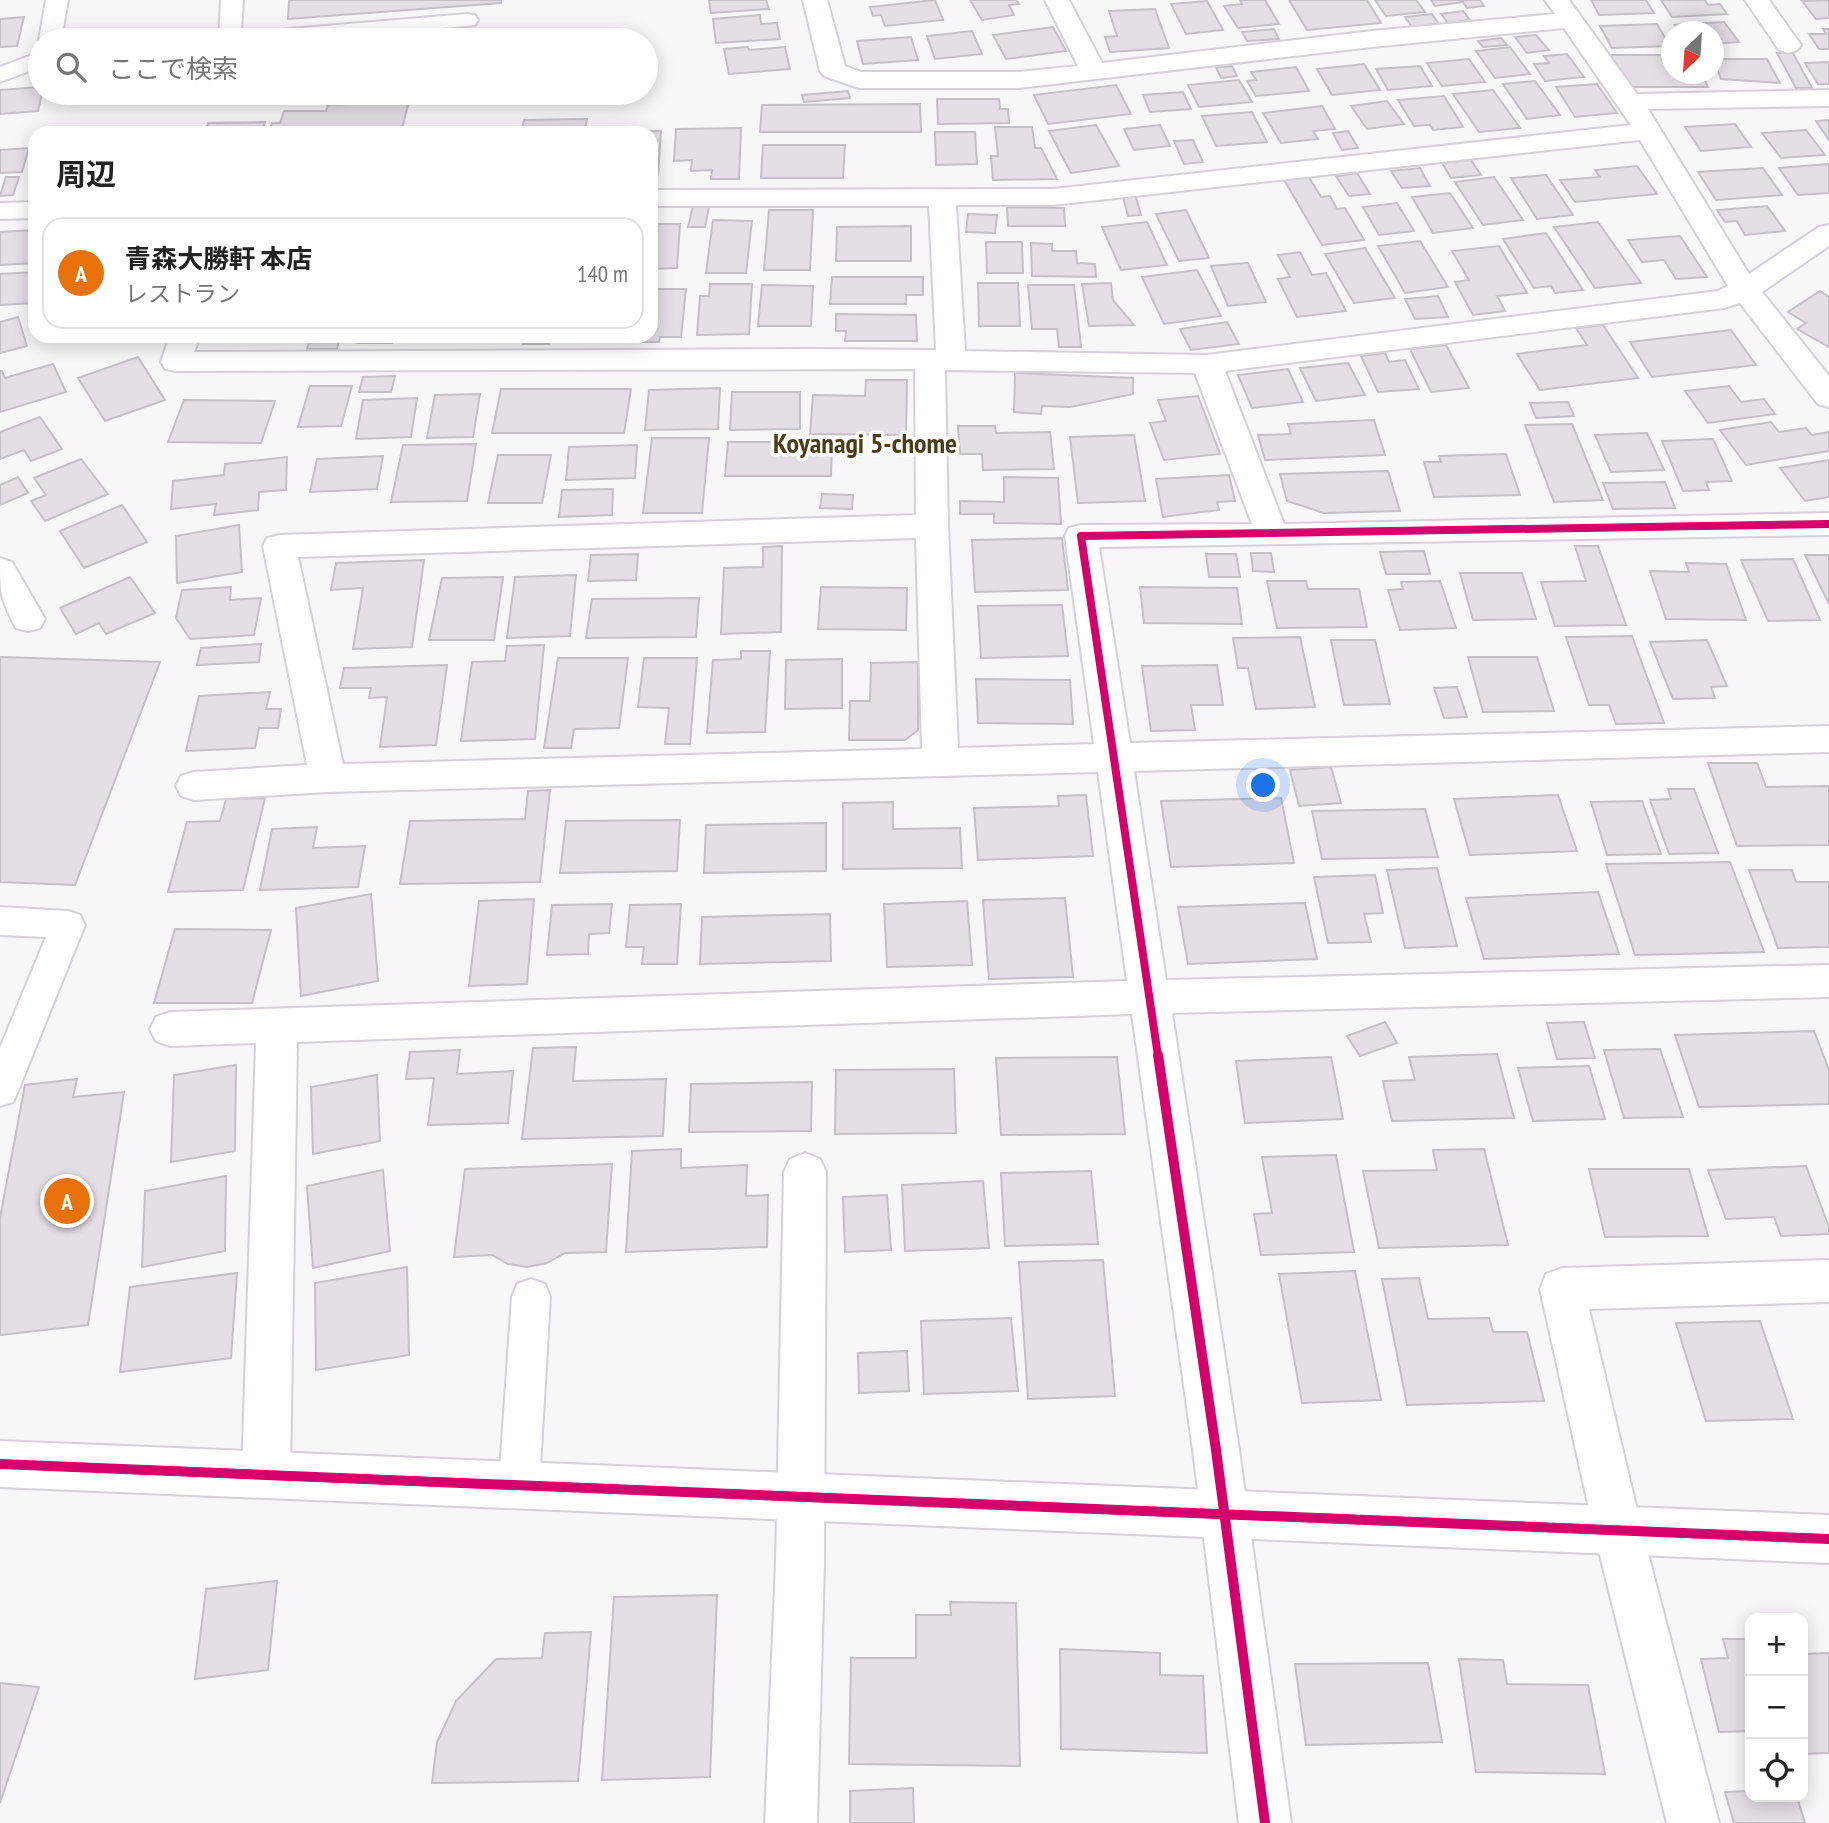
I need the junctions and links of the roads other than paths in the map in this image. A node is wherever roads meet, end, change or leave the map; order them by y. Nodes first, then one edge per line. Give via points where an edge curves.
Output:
1 (57, 0) edge
2 (232, 0) edge
3 (815, 0) edge
4 (1057, 0) edge
5 (1757, 0) edge
6 (1563, 10) edge
7 (467, 20) dead end
8 (52, 28) edge
9 (231, 28) edge
10 (372, 28) edge
11 (1788, 46) dead end
12 (28, 64) edge
13 (1093, 71) junction
14 (0, 75) edge
15 (1829, 98) edge
16 (1630, 102) junction
17 (1646, 131) junction
18 (942, 196) junction
19 (658, 198) edge
20 (28, 209) edge
21 (0, 211) edge
22 (1829, 233) edge
23 (1745, 290) junction
24 (183, 343) edge
25 (941, 360) junction
26 (1207, 364) junction
27 (1829, 397) edge
28 (1829, 524) edge
29 (932, 527) junction
30 (1272, 535) junction
31 (0, 570) edge
32 (28, 619) dead end
33 (1829, 739) edge
34 (1115, 759) junction
35 (942, 763) junction
36 (328, 778) junction
37 (194, 786) dead end
38 (0, 921) edge
39 (1829, 981) edge
40 (1150, 998) junction
41 (277, 1027) junction
42 (170, 1029) dead end
43 (0, 1091) edge
44 (805, 1172) dead end
45 (1829, 1281) edge
46 (531, 1297) dead end
47 (0, 1464) edge
48 (266, 1475) junction
49 (519, 1485) junction
50 (801, 1497) junction
51 (1225, 1515) junction
52 (1618, 1531) junction
53 (1829, 1539) edge
54 (791, 1823) edge
55 (1265, 1823) edge
56 (1693, 1823) edge

1 - 8 lane
2 - 9 lane
3 - 13 street via 833,71 843,76 1000,81
4 - 13 street
5 - 11 street
6 - 13 street
6 - 16 street
7 - 10 lane
12 - 14 lane
15 - 16 street
16 - 17 street
17 - 18 street via 1052,197
17 - 23 street
18 - 19 street
18 - 25 street
20 - 21 street
22 - 23 street
23 - 26 street via 1694,304
23 - 27 street
24 - 25 street via 176,362
25 - 26 street
25 - 29 street
26 - 30 street
28 - 30 street
29 - 35 street
29 - 36 street via 279,546
30 - 34 street via 1081,536
31 - 32 street
33 - 34 street
34 - 35 street
34 - 40 street
35 - 36 street
36 - 37 street
38 - 43 lane via 68,925
39 - 40 street
40 - 41 street
40 - 51 street
41 - 42 street
41 - 48 street
44 - 50 street
45 - 52 street via 1562,1289
46 - 49 lane
47 - 48 street
48 - 49 street
49 - 50 street
50 - 51 street
50 - 54 street
51 - 52 street
51 - 55 street
52 - 53 street
52 - 56 street

